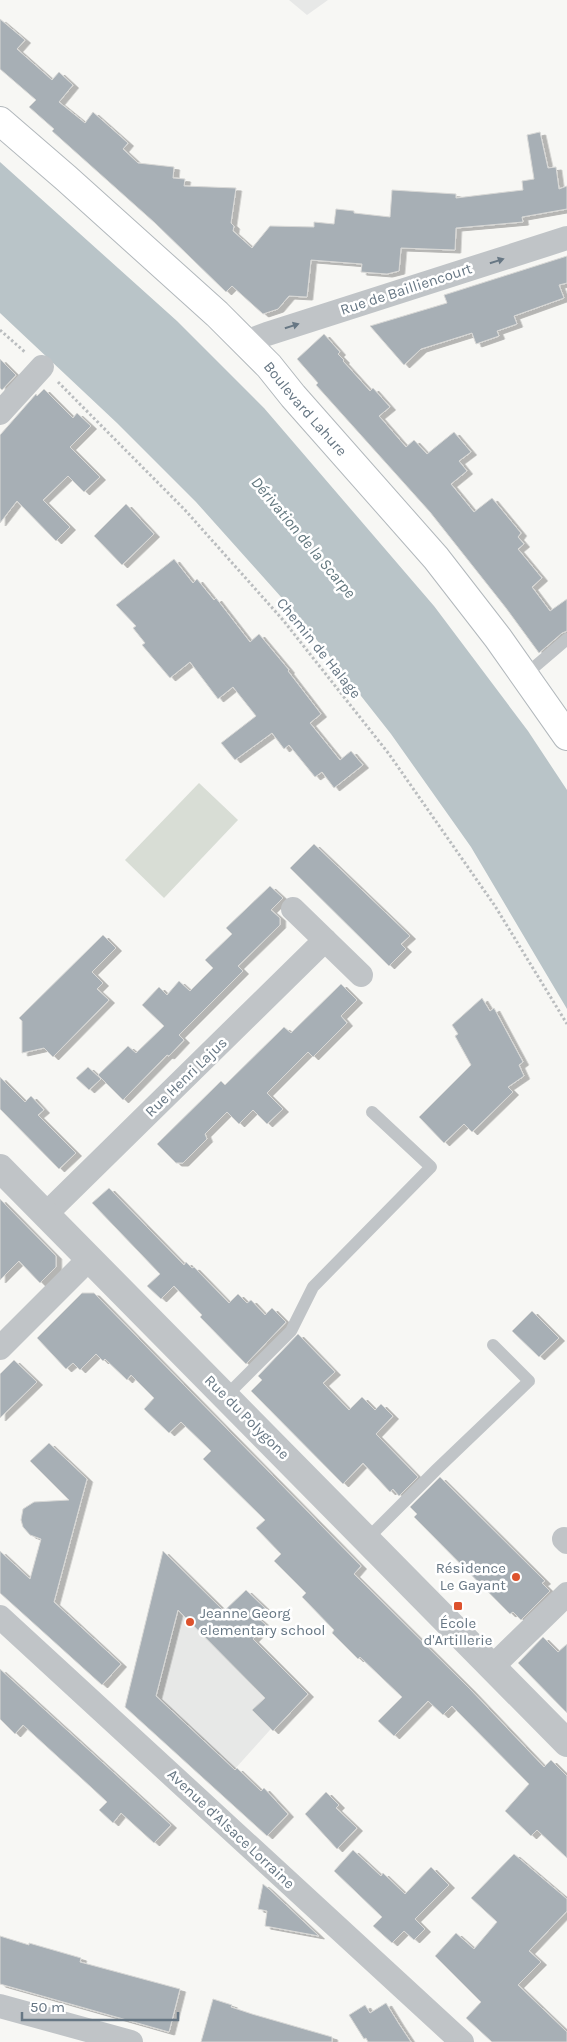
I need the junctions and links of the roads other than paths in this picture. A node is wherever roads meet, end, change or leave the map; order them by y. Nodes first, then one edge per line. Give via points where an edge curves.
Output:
1 (0, 122) edge
2 (567, 238) edge
3 (246, 342) junction
4 (42, 367) road end
5 (0, 413) edge
6 (567, 639) edge
7 (525, 675) junction
8 (567, 736) edge
9 (294, 909) dead end
10 (325, 940) junction
11 (361, 975) dead end
12 (372, 1112) dead end
13 (0, 1168) edge
14 (46, 1214) junction
15 (90, 1258) junction
16 (493, 1345) dead end
17 (0, 1348) edge
18 (226, 1396) junction
19 (367, 1539) junction
20 (567, 1594) edge
21 (0, 1617) edge
22 (492, 1667) junction
23 (567, 1743) edge
24 (0, 2006) edge
25 (131, 2042) edge
26 (462, 2042) edge

1 - 3 main road, Boulevard Lahure
3 -> 2 street, Rue de Bailliencourt
3 - 7 main road, Boulevard Lahure via 418,536
4 - 5 street
6 - 7 lane
7 - 8 main road, Boulevard Lahure
9 - 10 street
10 - 11 street
10 - 14 street, Rue Henri Lajus
12 - 18 lane via 431,1168 313,1286 291,1331
13 - 14 street, Rue du Polygone
14 - 15 street, Rue du Polygone
15 - 17 street
15 - 18 street, Rue du Polygone
16 - 19 lane via 529,1381
18 - 19 street, Rue du Polygone
19 - 22 street, Rue du Polygone
20 - 22 street
21 - 26 street, Avenue d'Alsace Lorraine
22 - 23 street, Rue du Polygone
24 - 25 street

